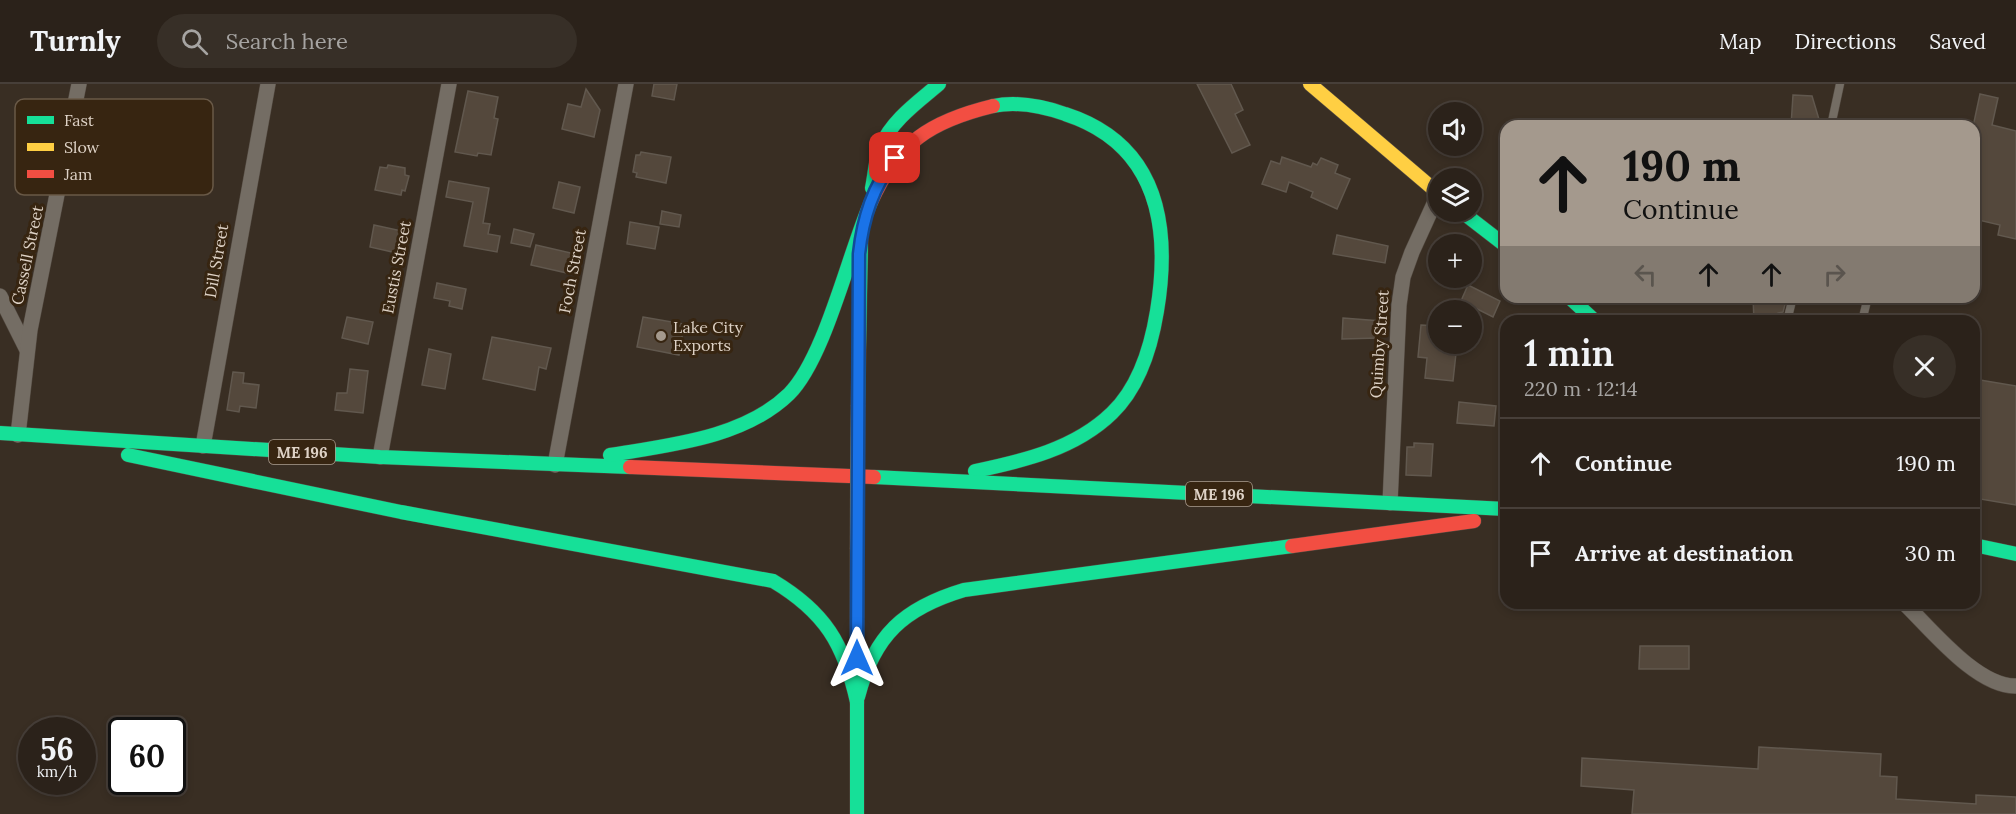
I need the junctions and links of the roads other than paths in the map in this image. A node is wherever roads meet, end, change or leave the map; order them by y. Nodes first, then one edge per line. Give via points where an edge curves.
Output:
1 (79, 84) edge
2 (268, 84) edge
3 (449, 84) edge
4 (626, 84) edge
5 (939, 84) edge
6 (1310, 84) edge
7 (1840, 84) edge
8 (76, 99) edge
9 (1832, 120) edge
10 (1428, 185) edge
11 (57, 195) edge
12 (865, 214) junction
13 (1428, 218) edge
14 (1475, 222) edge
15 (1500, 241) edge
16 (0, 296) edge
17 (1576, 303) edge
18 (1588, 315) edge
19 (27, 350) junction
20 (0, 433) edge
21 (18, 435) junction
22 (50, 436) junction
23 (203, 446) junction
24 (380, 457) junction
25 (555, 465) junction
26 (932, 480) junction
27 (1389, 503) junction
28 (1500, 509) edge
29 (1500, 518) edge
30 (1980, 546) edge
31 (2016, 554) edge
32 (1910, 609) edge
33 (2016, 686) edge
34 (857, 702) junction
35 (857, 809) edge

1 - 8 street, Cassell Street
2 - 23 street, Dill Street
3 - 24 street, Eustis Street
4 - 25 street, Foch Street
5 - 12 main road via 902,117 881,147
6 - 10 main road
7 - 9 lane
11 - 19 street, Cassell Street
12 - 25 main road via 833,308 807,367 790,393 750,421 704,438
12 - 26 main road via 887,168 924,132 971,110 1009,104 1035,105 1096,128 1134,164 1159,209 1163,243 1161,291 1148,354 1113,413 1067,444 1022,462
12 - 34 main road, bridge via 859,254
13 - 27 street, Quimby Street via 1403,277
14 - 15 main road
16 - 19 street
17 - 18 main road
19 - 21 street, Cassell Street
20 - 21 main road, ME 196
21 - 22 main road, ME 196
22 - 23 main road, ME 196
22 - 34 main road via 222,477 773,581 796,593 831,630 847,660
23 - 24 main road, ME 196
24 - 25 main road, ME 196
25 - 26 main road, ME 196
26 - 27 main road, ME 196
27 - 28 main road, ME 196
29 - 34 main road via 1274,546 937,596 884,634 868,660
30 - 31 main road
32 - 33 street via 1981,675 2000,685
34 - 35 main road

